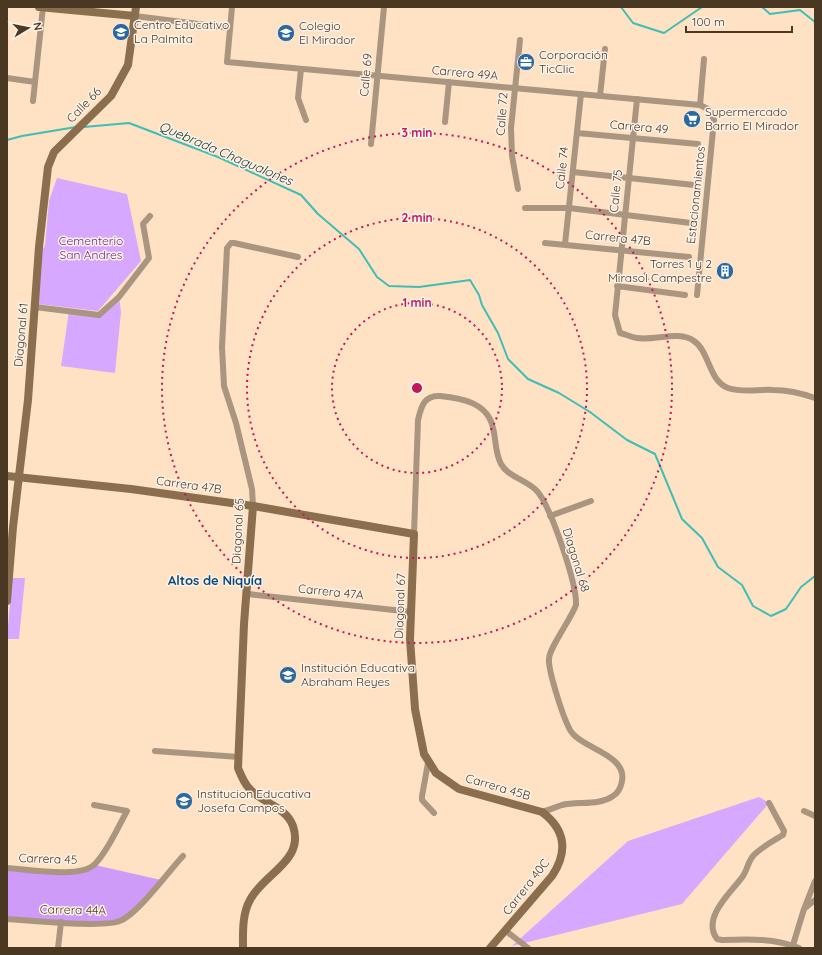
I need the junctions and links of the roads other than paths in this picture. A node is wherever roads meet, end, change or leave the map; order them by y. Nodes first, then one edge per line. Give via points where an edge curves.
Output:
1 (42, 7) edge
2 (136, 7) edge
3 (232, 7) edge
4 (384, 7) edge
5 (135, 16) junction
6 (230, 28) junction
7 (520, 40) dead end
8 (605, 50) dead end
9 (704, 58) dead end
10 (301, 69) junction
11 (378, 76) junction
12 (7, 78) edge
13 (35, 82) junction
14 (449, 82) junction
15 (515, 88) junction
16 (581, 94) junction
17 (600, 96) junction
18 (636, 99) junction
19 (33, 101) dead end
20 (700, 105) junction
21 (306, 120) dead end
22 (445, 122) dead end
23 (577, 133) junction
24 (634, 138) junction
25 (371, 144) dead end
26 (698, 144) dead end
27 (48, 167) joint
28 (573, 172) junction
29 (628, 177) junction
30 (694, 185) dead end
31 (518, 189) dead end
32 (526, 208) dead end
33 (569, 208) junction
34 (624, 215) junction
35 (150, 216) dead end
36 (691, 223) dead end
37 (545, 242) dead end
38 (566, 244) junction
39 (621, 250) junction
40 (298, 256) dead end
41 (689, 257) dead end
42 (617, 286) junction
43 (685, 295) dead end
44 (697, 295) dead end
45 (35, 307) junction
46 (431, 397) joint
47 (815, 398) edge
48 (7, 476) edge
49 (19, 478) junction
50 (591, 501) dead end
51 (253, 506) junction
52 (550, 516) junction
53 (414, 534) junction
54 (248, 594) junction
55 (7, 601) edge
56 (412, 612) junction
57 (155, 751) dead end
58 (239, 757) junction
59 (428, 763) junction
60 (769, 803) dead end
61 (94, 805) dead end
62 (804, 811) dead end
63 (542, 812) junction
64 (434, 813) dead end
65 (815, 816) edge
66 (560, 832) joint
67 (183, 856) dead end
68 (7, 868) edge
69 (815, 881) edge
70 (815, 900) edge
71 (804, 909) junction
72 (7, 919) edge
73 (61, 922) junction
74 (506, 931) junction
75 (796, 947) edge
76 (58, 948) edge
77 (243, 948) edge
78 (490, 948) edge
79 (528, 948) edge

1 - 5 street
1 - 13 street
2 - 5 street, Calle 66
3 - 6 street
4 - 11 street, Calle 69
5 - 6 street
5 - 27 street, Calle 66 via 128,65 111,96 54,152
6 - 10 street, Carrera 49A via 227,62
7 - 15 street, Calle 72
8 - 17 street
9 - 20 street
10 - 11 street, Carrera 49A
10 - 21 street via 298,98
11 - 14 street, Carrera 49A
11 - 25 street, Calle 69
12 - 13 street
13 - 19 street
14 - 15 street, Carrera 49A
14 - 22 street
15 - 16 street, Carrera 49A
15 - 31 street, Calle 72 via 511,128 512,156
16 - 17 street, Carrera 49A
16 - 23 street, Calle 74
17 - 18 street, Carrera 49A
18 - 20 street, Carrera 49A
18 - 24 street, Calle 75
20 - 44 street, Estacionamientos via 710,110 714,120
23 - 24 street, Carrera 49
23 - 28 street, Calle 74
24 - 26 street, Carrera 49
24 - 29 street, Calle 75
27 - 45 street, Diagonal 61
28 - 29 street
28 - 33 street, Calle 74
29 - 30 street
29 - 34 street, Calle 75
32 - 33 street
33 - 34 street
33 - 38 street, Calle 74
34 - 36 street
34 - 39 street, Calle 75
35 - 45 street via 143,224 149,258 119,297 99,315
37 - 38 street, Carrera 47B
38 - 39 street, Carrera 47B
39 - 41 street, Carrera 47B
39 - 42 street, Calle 75
40 - 51 street, Diagonal 65 via 234,243 227,248 222,347 224,386 252,489
42 - 43 street
42 - 47 street, Calle 75 via 615,314 620,333 638,338 684,337 695,341 714,376 726,387 741,391 798,392
45 - 49 street, Diagonal 61
46 - 52 street, Diagonal 68 via 450,397 474,403 483,409 490,417 501,464 537,491
46 - 53 street, Diagonal 67 via 421,405 418,420
48 - 49 street, Carrera 47B
49 - 51 street, Carrera 47B via 131,489
49 - 55 street, Diagonal 61
50 - 52 street
51 - 53 street, Carrera 47B
51 - 54 street, Diagonal 65
52 - 63 street, Diagonal 68 via 577,597 576,605 551,651 549,664 569,729 577,738 617,762 623,776 619,790 614,796 605,800 563,805
53 - 56 street, Diagonal 67
54 - 56 street, Carrera 47A
54 - 58 street, Diagonal 65
56 - 59 street, Diagonal 67 via 410,639 415,709
57 - 58 street
58 - 77 street, Diagonal 65 via 238,768 248,788 281,811 292,824 296,835 292,853 266,879 250,900 244,927
59 - 63 street, Carrera 45B via 436,773 459,789
59 - 64 street, Diagonal 67 via 422,800
60 - 75 street via 784,831 783,835 753,856 744,875 716,912 713,922 714,936 722,940 783,941
61 - 68 street, Carrera 45 via 128,811 95,865 85,871 72,872
62 - 65 street
63 - 66 street, Carrera 45B via 552,819
66 - 74 street, Carrera 40C via 563,852 560,864
67 - 73 street, Carrera 44A via 135,911 121,921 94,924
69 - 71 street
70 - 71 street
71 - 75 street
72 - 73 street, Carrera 44A
73 - 76 street
74 - 78 street, Carrera 40C
74 - 79 street

